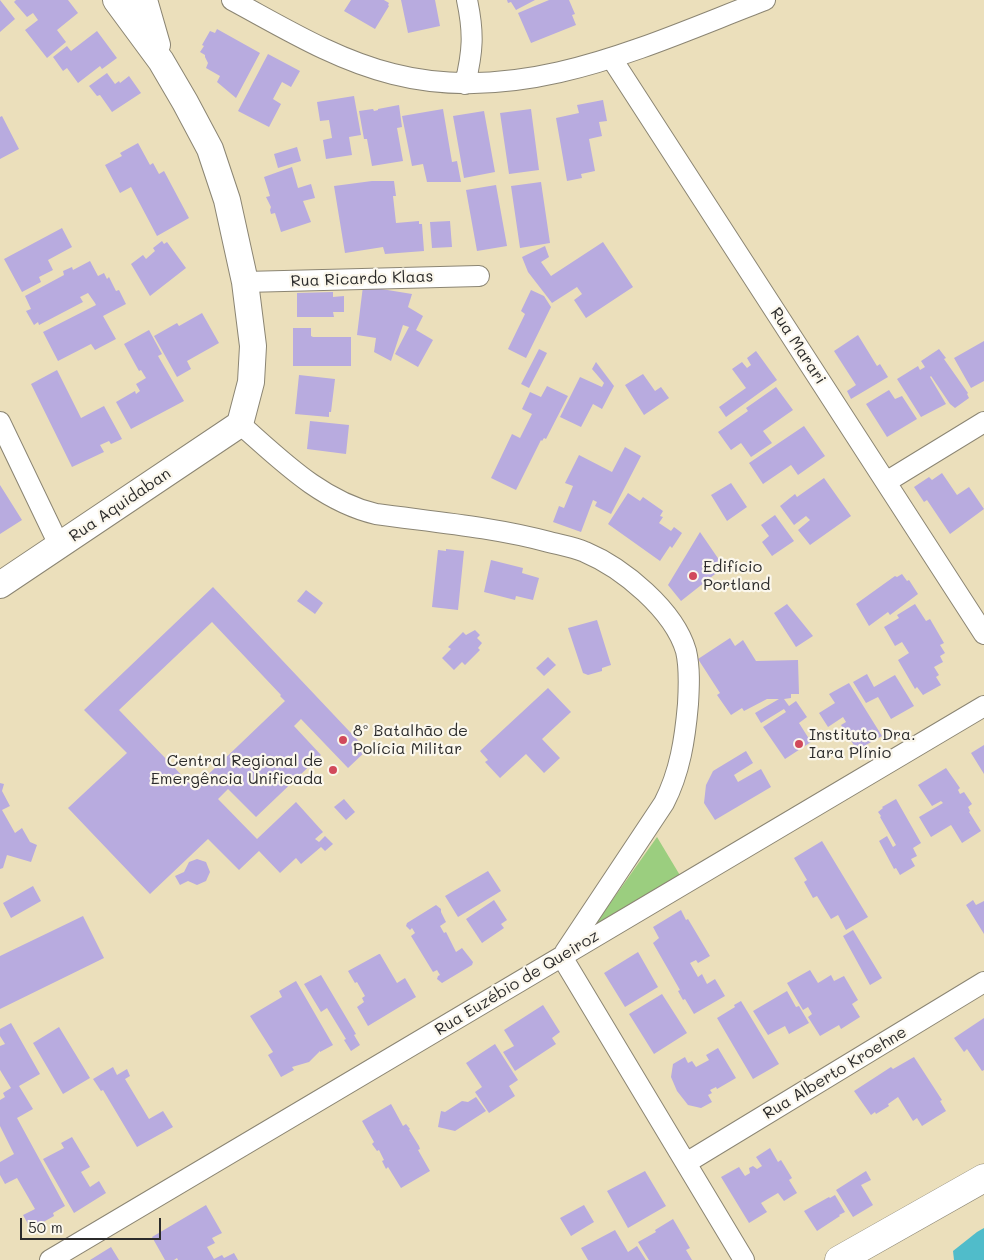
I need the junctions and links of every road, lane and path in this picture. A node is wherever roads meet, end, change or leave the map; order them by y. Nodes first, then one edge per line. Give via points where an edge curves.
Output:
1 (116, 0) edge
2 (144, 0) edge
3 (232, 0) edge
4 (467, 0) edge
5 (764, 0) edge
6 (612, 59) junction
7 (161, 60) junction
8 (465, 84) junction
9 (479, 276) dead end
10 (245, 282) junction
11 (0, 422) edge
12 (984, 422) edge
13 (240, 424) junction
14 (886, 482) junction
15 (59, 545) junction
16 (0, 586) edge
17 (984, 634) edge
18 (984, 706) edge
19 (562, 957) junction
20 (984, 982) edge
21 (686, 1163) junction
22 (984, 1178) edge
23 (50, 1260) edge
24 (744, 1260) edge
25 (839, 1260) edge

1 - 7 street
2 - 7 street
3 - 8 street via 313,44 354,62 394,74
4 - 8 street via 472,45
5 - 6 street
6 - 8 street via 535,78
6 - 14 street, Rua Marari
7 - 10 street via 210,149 227,200
9 - 10 street, Rua Ricardo Klaas
10 - 13 street via 252,364 251,382
11 - 15 street
12 - 14 street
13 - 15 street, Rua Aquidaban
13 - 19 street via 295,473 359,510 506,532 584,552 630,578 653,600 679,635 686,651 689,692 676,777 664,803
14 - 17 street, Rua Marari
15 - 16 street, Rua Aquidaban
18 - 19 street, Rua Euzébio de Queiroz
19 - 21 street
19 - 23 street, Rua Euzébio de Queiroz
20 - 21 street, Rua Alberto Kroehne
21 - 24 street
22 - 25 main road

